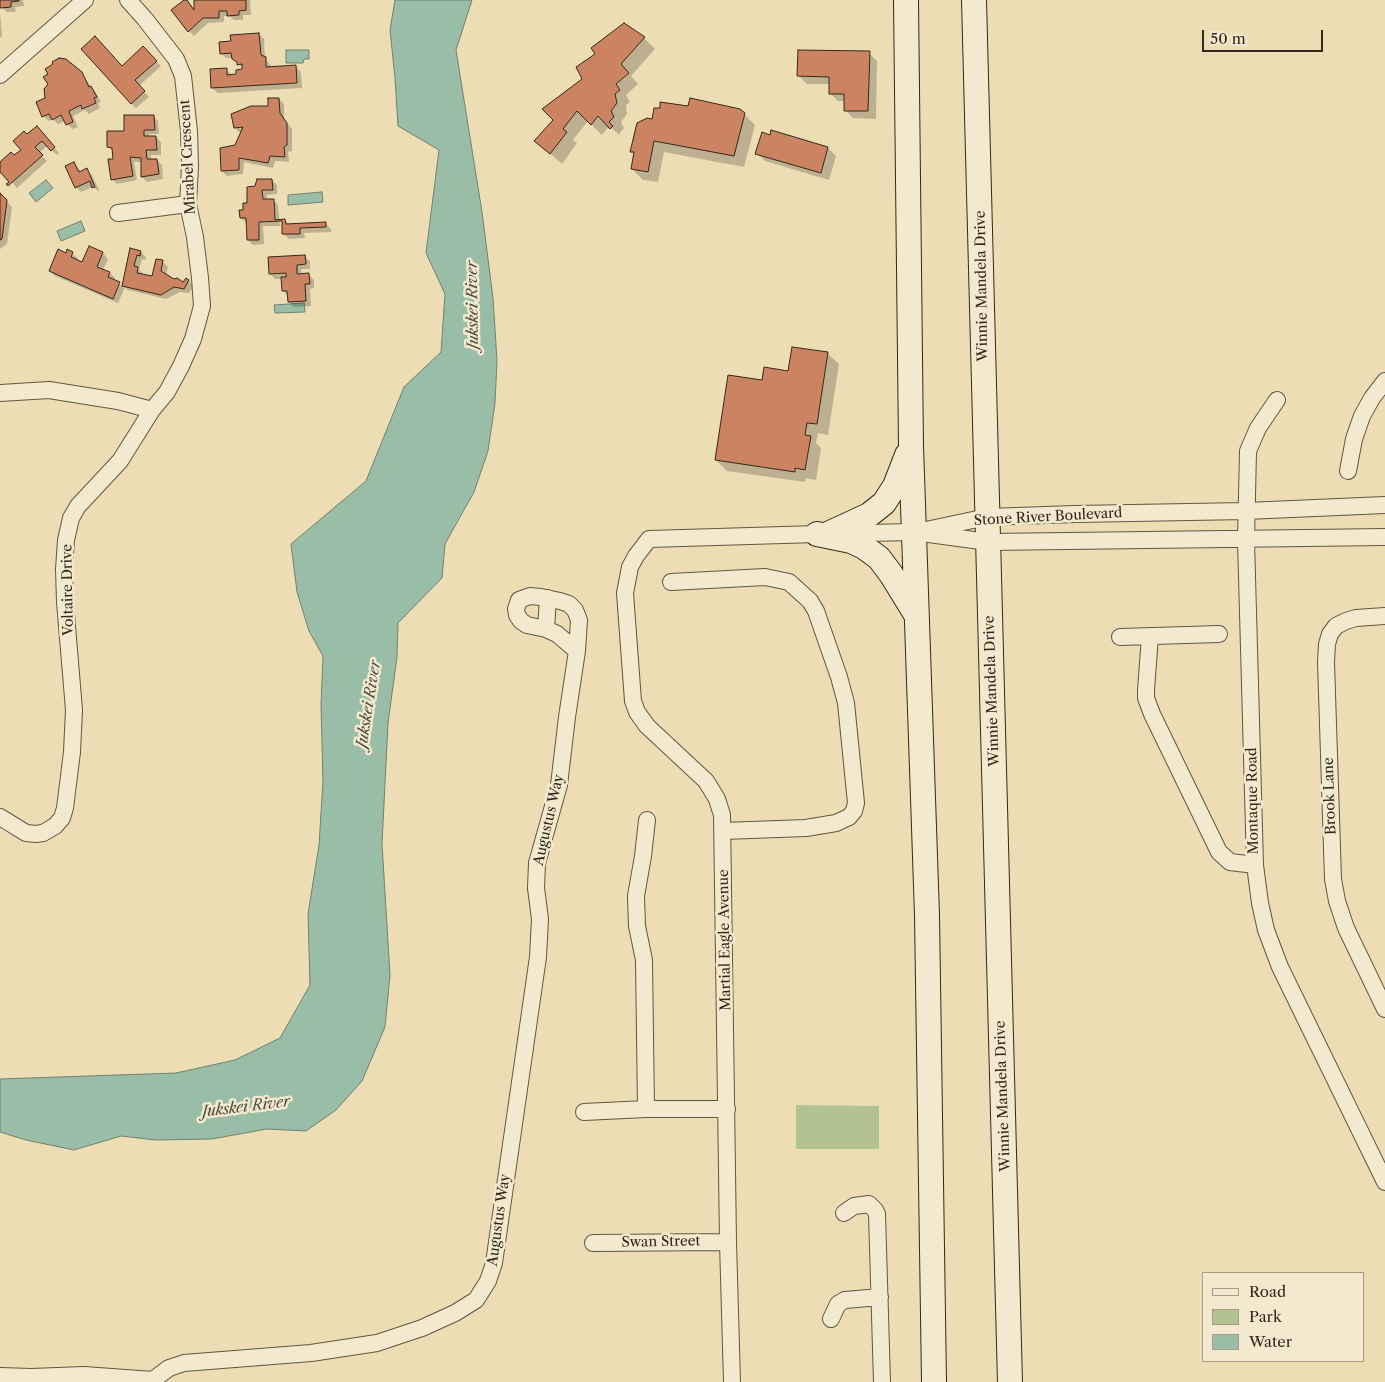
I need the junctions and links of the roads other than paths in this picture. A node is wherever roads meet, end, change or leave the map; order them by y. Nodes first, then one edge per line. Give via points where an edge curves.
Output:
1 (85, 0) edge
2 (128, 0) edge
3 (906, 0) edge
4 (974, 0) edge
5 (0, 75) edge
6 (188, 204) junction
7 (118, 213) dead end
8 (1385, 381) edge
9 (0, 393) edge
10 (1277, 400) dead end
11 (152, 410) junction
12 (911, 446) junction
13 (1348, 471) dead end
14 (1385, 505) edge
15 (1246, 511) junction
16 (987, 517) junction
17 (914, 532) junction
18 (824, 534) junction
19 (1385, 537) edge
20 (1246, 540) junction
21 (988, 542) junction
22 (671, 582) dead end
23 (548, 598) junction
24 (1385, 616) edge
25 (917, 617) junction
26 (546, 629) junction
27 (1218, 634) dead end
28 (1150, 636) junction
29 (1120, 637) dead end
30 (577, 651) junction
31 (0, 817) edge
32 (647, 820) dead end
33 (723, 832) junction
34 (1255, 865) junction
35 (1385, 1008) edge
36 (646, 1109) junction
37 (727, 1109) junction
38 (584, 1112) dead end
39 (1385, 1182) edge
40 (844, 1213) dead end
41 (728, 1242) junction
42 (593, 1243) dead end
43 (880, 1297) junction
44 (831, 1319) dead end
45 (0, 1376) edge
46 (153, 1381) edge
47 (732, 1382) edge
48 (882, 1382) edge
49 (934, 1382) edge
50 (1010, 1382) edge

1 - 5 street
2 - 6 street, Mirabel Crescent via 176,59 183,76 189,132
3 - 12 main road
4 - 16 main road, Winnie Mandela Drive
6 - 7 street
6 - 11 street, Mirabel Crescent via 202,306 181,366 167,392
8 - 13 street via 1362,416
9 - 11 street via 49,390
10 - 15 street, Montaque Road via 1258,428 1248,451
11 - 31 street, Voltaire Drive via 120,461 78,506 71,518 66,540 65,602 74,719 70,777 62,818 55,826 36,834
12 - 17 main road
12 - 18 main road via 895,486 884,503 869,515
14 - 15 street, Stone River Boulevard
15 - 16 street, Stone River Boulevard
15 - 20 street, Montaque Road
16 - 17 street, Stone River Boulevard
16 - 21 main road, Winnie Mandela Drive
17 - 18 street
17 - 21 street, Stone River Boulevard
17 - 25 main road
18 - 25 main road via 851,541 879,558
18 - 33 street, Martial Eagle Avenue via 649,539 630,567 625,593 633,701 647,726 706,781 717,799
19 - 20 street, Stone River Boulevard
20 - 21 street, Stone River Boulevard
20 - 34 street, Montaque Road
21 - 50 main road, Winnie Mandela Drive
22 - 33 street via 765,577 789,582 816,611 846,703 856,803 849,817 836,823 806,828
23 - 26 street
23 - 26 street, Augustus Way via 522,598 516,609 517,615 527,624
23 - 30 street, Augustus Way via 569,604 575,610 580,625
24 - 35 street, Brook Lane via 1356,618 1336,626 1327,644 1326,662 1333,879 1346,928
25 - 49 main road via 927,915
26 - 30 street, Augustus Way
27 - 28 street
28 - 29 street
28 - 34 street via 1146,698 1152,714 1219,852 1230,862
30 - 46 street, Augustus Way via 559,785 537,863 538,957 494,1263 488,1281 476,1300 455,1313 422,1328 376,1342 312,1353 184,1363 169,1368
32 - 36 street via 636,896 637,926 644,960
33 - 37 street, Martial Eagle Avenue
34 - 39 street, Montaque Road via 1266,930 1280,967
36 - 37 street
36 - 38 street
37 - 41 street, Martial Eagle Avenue
40 - 43 street via 862,1204 869,1204 875,1210
41 - 42 street, Swan Street
41 - 47 street, Martial Eagle Avenue
43 - 44 street via 845,1300 838,1304
43 - 48 street
45 - 46 street, Augustus Way via 84,1375

